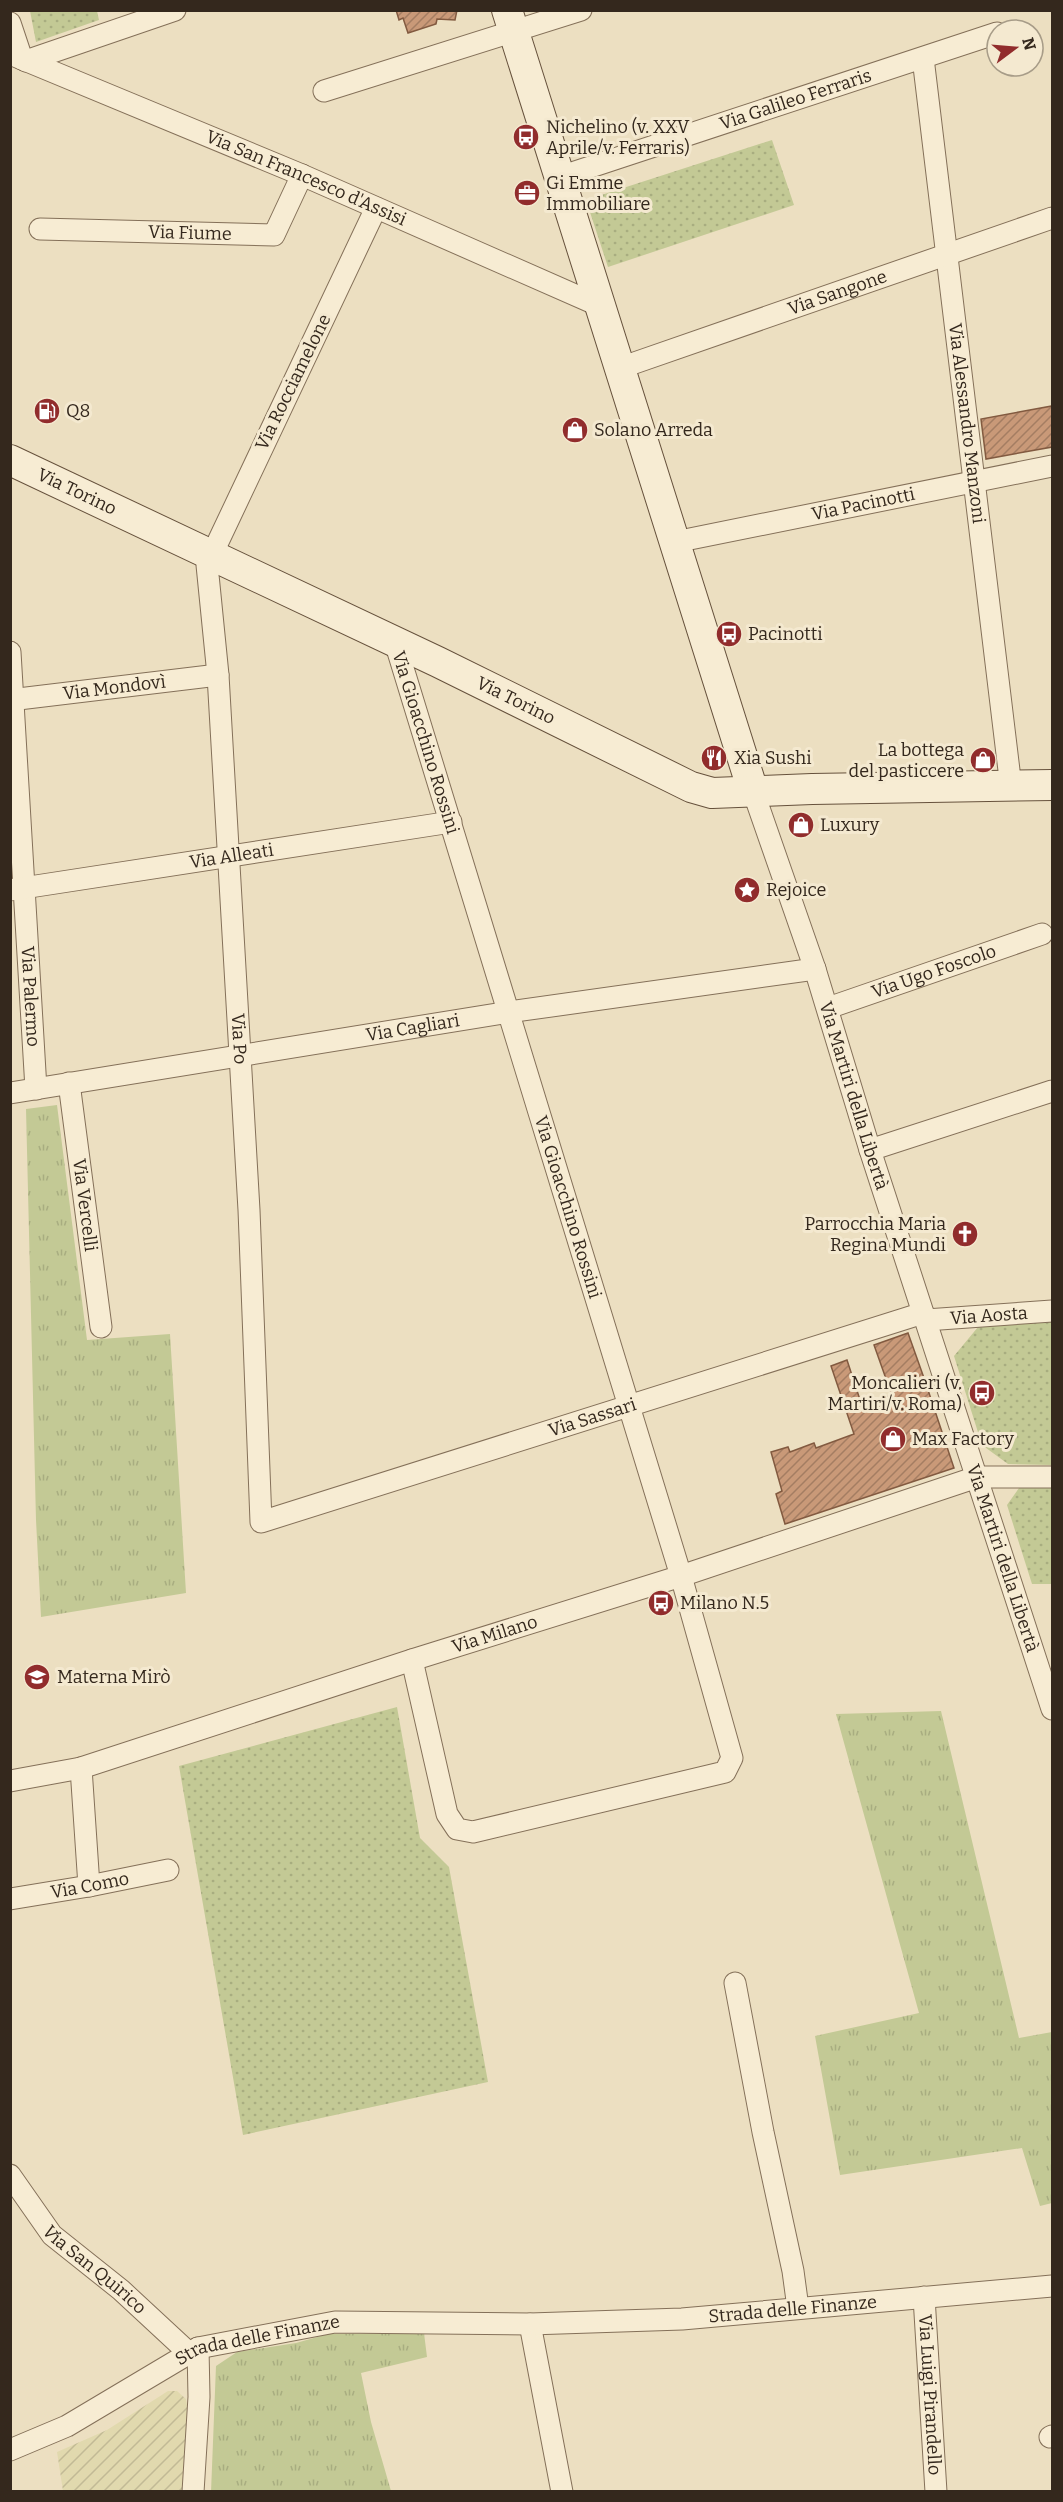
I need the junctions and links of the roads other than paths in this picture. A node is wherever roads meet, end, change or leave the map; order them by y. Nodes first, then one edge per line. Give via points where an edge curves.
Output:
1 (175, 10) edge
2 (580, 10) edge
3 (511, 21) edge
4 (10, 23) edge
5 (985, 37) edge
6 (19, 58) edge
7 (923, 58) junction
8 (324, 91) dead end
9 (302, 175) junction
10 (560, 177) junction
11 (376, 208) junction
12 (1053, 218) edge
13 (40, 229) dead end
14 (947, 255) junction
15 (600, 306) junction
16 (620, 368) junction
17 (12, 464) edge
18 (1053, 466) edge
19 (976, 481) junction
20 (675, 543) junction
21 (210, 555) junction
22 (395, 642) junction
23 (10, 652) edge
24 (218, 675) junction
25 (12, 699) edge
26 (1053, 785) edge
27 (1011, 787) junction
28 (753, 791) junction
29 (451, 822) junction
30 (229, 858) junction
31 (17, 889) edge
32 (1042, 934) dead end
33 (815, 969) junction
34 (828, 1008) junction
35 (509, 1012) junction
36 (239, 1058) junction
37 (69, 1083) junction
38 (36, 1089) junction
39 (1053, 1091) edge
40 (10, 1093) edge
41 (870, 1150) junction
42 (1053, 1311) edge
43 (925, 1316) junction
44 (101, 1327) dead end
45 (629, 1405) junction
46 (977, 1477) junction
47 (1053, 1477) edge
48 (261, 1522) joint
49 (681, 1576) junction
50 (412, 1660) junction
51 (1053, 1709) edge
52 (81, 1768) junction
53 (10, 1780) edge
54 (168, 1870) dead end
55 (88, 1886) junction
56 (10, 1899) edge
57 (735, 1983) dead end
58 (14, 2186) edge
59 (1053, 2286) edge
60 (924, 2297) junction
61 (798, 2308) junction
62 (530, 2324) junction
63 (194, 2351) junction
64 (10, 2450) edge
65 (193, 2492) edge
66 (562, 2492) edge
67 (936, 2492) edge

1 - 6 street
2 - 3 street
3 - 8 street
3 - 10 main road
4 - 6 street
5 - 7 street, Via Galileo Ferraris
6 - 9 street, Via San Francesco d'Assisi
7 - 10 street, Via Galileo Ferraris
7 - 14 street, Via Alessandro Manzoni
9 - 11 street, Via San Francesco d'Assisi
9 - 13 street, Via Fiume via 274,235
10 - 15 main road
11 - 15 street, Via San Francesco d'Assisi
11 - 21 street, Via Rocciamelone
12 - 14 street, Via Sangone
14 - 16 street, Via Sangone
14 - 19 street, Via Alessandro Manzoni
15 - 16 main road
16 - 20 main road
17 - 21 main road, Via Torino
18 - 19 street, Via Pacinotti
19 - 20 street, Via Pacinotti
19 - 27 street, Via Alessandro Manzoni
20 - 28 main road
21 - 22 main road, Via Torino
21 - 24 street, Via Po via 207,578
22 - 28 main road, Via Torino via 691,787 712,793
22 - 29 street, Via Gioacchino Rossini
23 - 25 street, Via Palermo
24 - 25 street, Via Mondovì
24 - 30 street, Via Po
25 - 31 street, Via Palermo
26 - 27 main road, Via Torino
27 - 28 main road, Via Torino
28 - 33 street, Via Martiri della Libertà
29 - 30 street, Via Alleati
29 - 35 street, Via Gioacchino Rossini
30 - 31 street, Via Alleati
30 - 36 street, Via Po
31 - 38 street, Via Palermo
32 - 34 street, Via Ugo Foscolo
33 - 34 street, Via Martiri della Libertà
33 - 35 street, Via Cagliari
34 - 41 street, Via Martiri della Libertà
35 - 36 street, Via Cagliari
35 - 45 street, Via Gioacchino Rossini
36 - 37 street, Via Cagliari
36 - 48 street, Via Po
37 - 38 street, Via Cagliari
37 - 44 street, Via Vercelli
38 - 40 street, Via Cagliari
39 - 41 street
41 - 43 street, Via Martiri della Libertà
42 - 43 street, Via Aosta
43 - 45 street, Via Sassari
43 - 46 street, Via Martiri della Libertà
45 - 48 street, Via Sassari
45 - 49 street, Via Gioacchino Rossini
46 - 47 street, Via Milano
46 - 49 street, Via Milano
46 - 51 street, Via Martiri della Libertà
49 - 50 street, Via Milano
49 - 50 street, Via Gioacchino Rossini via 732,1758 725,1772 473,1832 456,1829 447,1814
50 - 52 street, Via Milano
52 - 53 street, Via Milano
52 - 55 street
54 - 55 street, Via Como
55 - 56 street, Via Como
57 - 61 street
58 - 63 street, Via San Quirico via 52,2235
59 - 60 street, Strada delle Finanze
60 - 61 street, Strada delle Finanze
60 - 67 street, Via Luigi Pirandello
61 - 62 street, Strada delle Finanze via 682,2319
62 - 63 street, Strada delle Finanze via 335,2322
62 - 66 street
63 - 64 street, Strada delle Finanze via 67,2426
63 - 65 street via 199,2397

